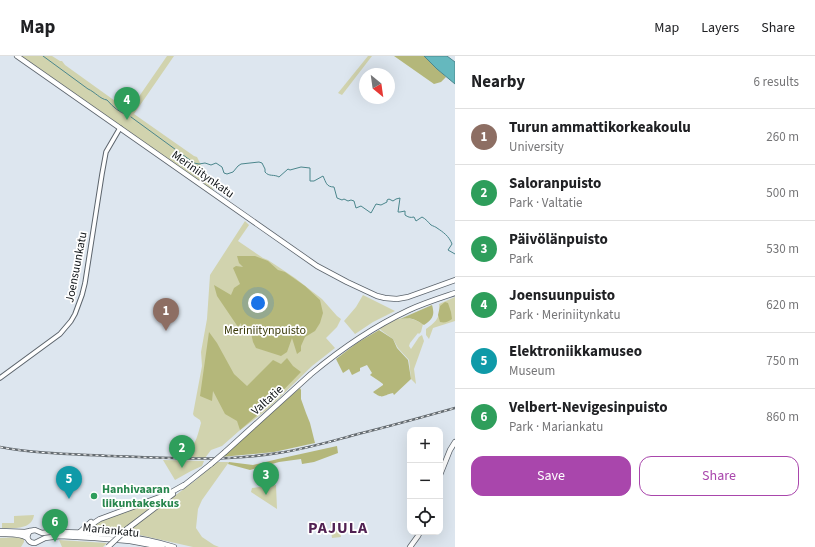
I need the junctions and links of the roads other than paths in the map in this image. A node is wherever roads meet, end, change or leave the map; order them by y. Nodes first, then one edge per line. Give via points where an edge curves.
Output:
1 (17, 56) edge
2 (120, 128) junction
3 (455, 280) edge
4 (455, 293) edge
5 (0, 378) edge
6 (455, 442) edge
7 (443, 468) edge
8 (184, 485) junction
9 (100, 519) junction
10 (0, 530) edge
11 (30, 531) junction
12 (39, 532) junction
13 (80, 532) junction
14 (91, 533) junction
15 (0, 534) edge
16 (418, 535) edge
17 (27, 538) junction
18 (95, 538) junction
19 (39, 541) junction
20 (151, 545) edge
21 (108, 547) edge
22 (174, 547) edge
23 (410, 547) edge

1 - 2 main road, Meriniitynkatu
2 - 3 main road, Meriniitynkatu via 317,266 377,296 397,299 408,297
2 - 5 street, Joensuunkatu via 106,152 85,283 78,307 60,334
4 - 8 main road, Valtatie, bridge via 385,322 326,361 225,452
6 - 7 main road
8 - 9 main road via 168,494
8 - 21 main road, Valtatie, bridge via 126,529
9 - 13 main road via 90,523
9 - 14 main road via 90,527
10 - 11 main road
11 - 12 main road
11 - 17 main road
12 - 13 main road, Mariankatu
12 - 19 main road
13 - 14 main road, Mariankatu
14 - 18 main road
14 - 20 main road, Mariankatu via 123,536
15 - 17 main road
16 - 23 main road
17 - 19 main road via 29,542
18 - 19 main road, Mariankatu via 60,536
18 - 20 main road, Mariankatu
20 - 22 main road

